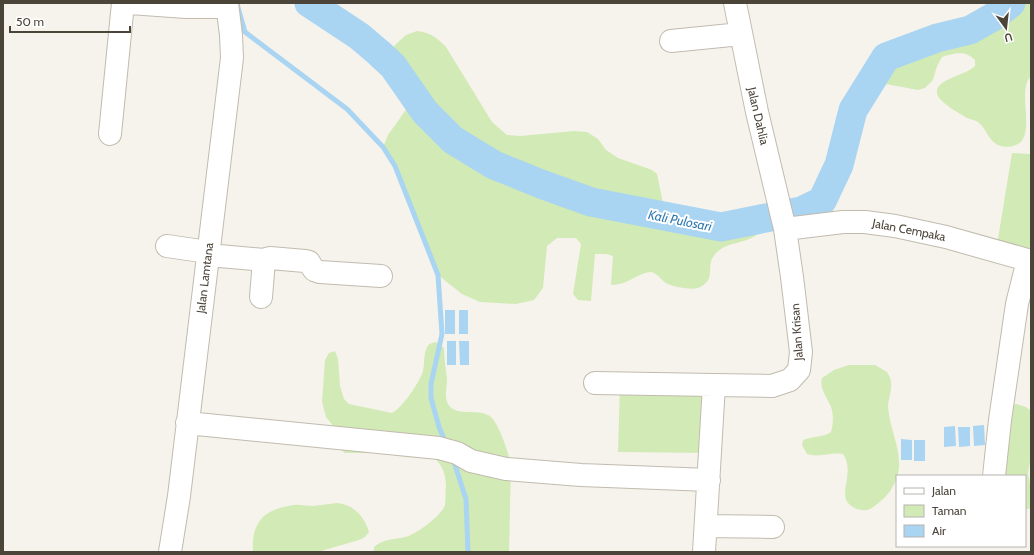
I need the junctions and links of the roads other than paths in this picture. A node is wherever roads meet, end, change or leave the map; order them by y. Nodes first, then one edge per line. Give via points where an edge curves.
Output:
1 (123, 3) edge
2 (130, 3) edge
3 (735, 3) edge
4 (227, 5) edge
5 (741, 34) junction
6 (670, 41) dead end
7 (110, 134) dead end
8 (782, 216) junction
9 (167, 246) dead end
10 (208, 253) junction
11 (264, 260) junction
12 (1030, 260) edge
13 (381, 276) dead end
14 (261, 297) dead end
15 (595, 383) dead end
16 (714, 385) junction
17 (187, 423) junction
18 (994, 475) edge
19 (709, 480) junction
20 (706, 526) junction
21 (773, 527) dead end
22 (170, 552) edge
23 (704, 552) edge

1 - 7 street
2 - 4 street via 186,7
3 - 5 street, Jalan Dahlia
4 - 10 street, Jalan Lamtana via 232,58
5 - 6 street
5 - 8 street, Jalan Dahlia
8 - 12 street, Jalan Cempaka via 895,226
8 - 16 street, Jalan Krisan via 801,352 799,370 790,380 772,386
9 - 10 street
10 - 11 street
10 - 17 street, Jalan Lamtana
11 - 13 street via 270,258 305,261 320,272
11 - 14 street
12 - 18 street via 1017,304
15 - 16 street, Jalan Krisan
16 - 19 street
17 - 19 street via 448,451 471,461 506,469
17 - 22 street, Jalan Lamtana
19 - 20 street
20 - 21 street
20 - 23 street

